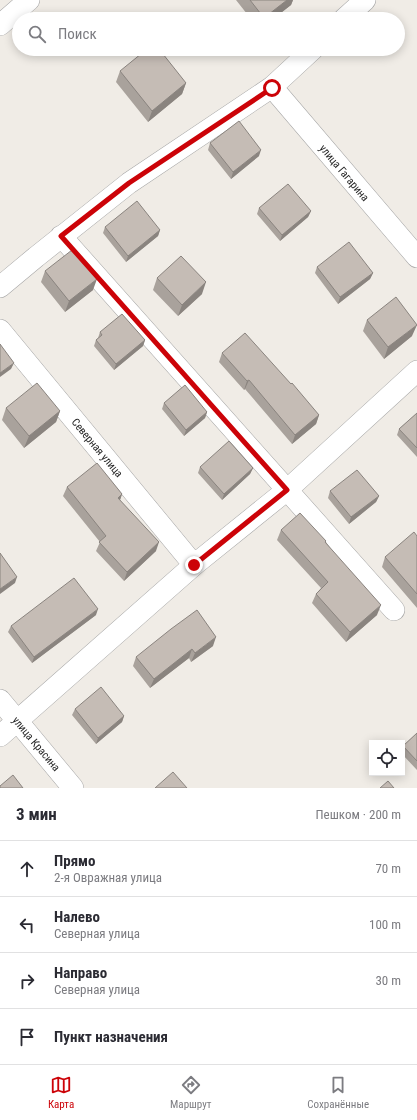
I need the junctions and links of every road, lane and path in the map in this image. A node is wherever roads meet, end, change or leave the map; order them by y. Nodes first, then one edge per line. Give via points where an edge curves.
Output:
1 (29, 0) edge
2 (366, 0) edge
3 (14, 12) edge
4 (352, 12) edge
5 (12, 14) edge
6 (0, 24) edge
7 (306, 56) edge
8 (272, 88) junction
9 (61, 236) junction
10 (417, 257) edge
11 (0, 287) edge
12 (0, 330) edge
13 (417, 371) edge
14 (287, 490) junction
15 (194, 565) junction
16 (394, 610) dead end
17 (0, 700) edge
18 (17, 721) junction
19 (0, 736) edge
20 (73, 788) edge

1 - 3 street
2 - 4 street
5 - 6 street
7 - 8 street
8 - 9 street via 129,183
8 - 10 street, улица Гагарина
9 - 11 street
9 - 14 street
12 - 15 street, Северная улица
13 - 14 street
14 - 15 street
14 - 16 street
15 - 18 street
17 - 18 street, улица Красина
18 - 19 street
18 - 20 street, улица Красина

